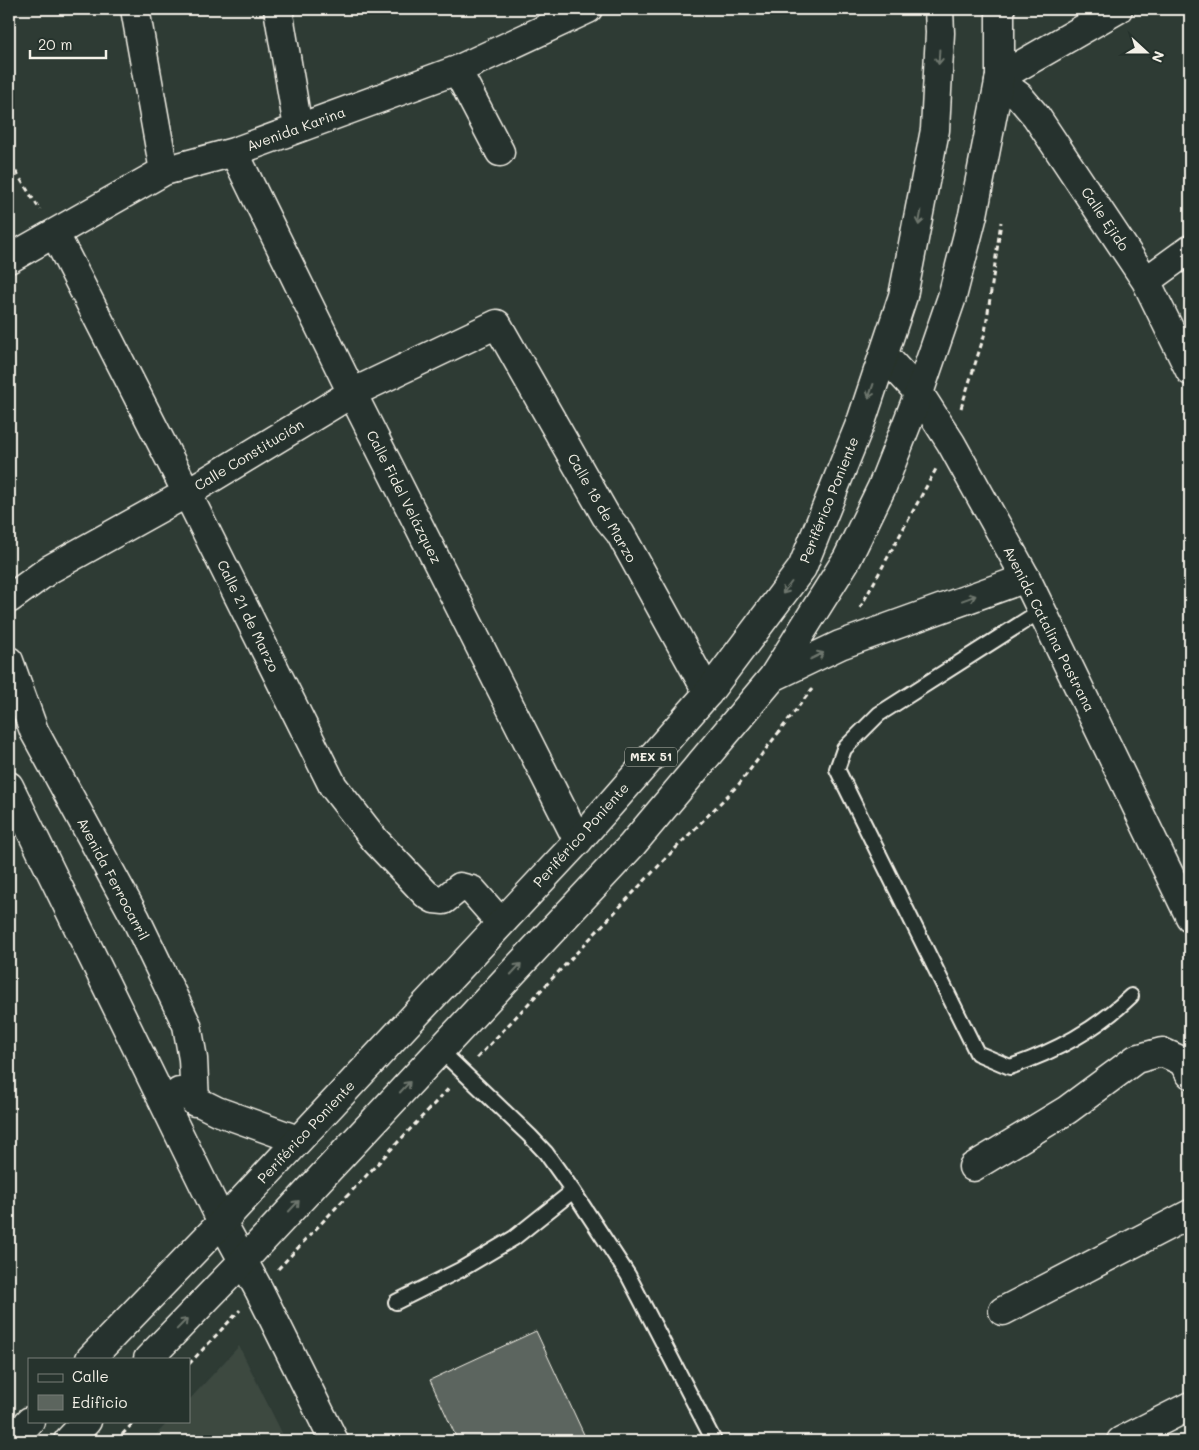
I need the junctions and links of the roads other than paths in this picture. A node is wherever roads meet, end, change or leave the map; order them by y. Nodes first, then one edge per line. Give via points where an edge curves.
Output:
1 (135, 9) edge
2 (278, 9) edge
3 (588, 9) edge
4 (939, 9) edge
5 (1000, 9) edge
6 (1118, 9) edge
7 (457, 70) junction
8 (999, 79) junction
9 (298, 128) junction
10 (234, 152) junction
11 (500, 152) dead end
12 (164, 171) junction
13 (55, 234) junction
14 (1190, 249) edge
15 (9, 260) edge
16 (1146, 281) junction
17 (497, 324) joint
18 (884, 355) junction
19 (1190, 371) edge
20 (352, 393) junction
21 (920, 394) junction
22 (187, 493) junction
23 (1026, 578) junction
24 (9, 599) edge
25 (1042, 610) junction
26 (9, 661) edge
27 (773, 677) junction
28 (708, 693) junction
29 (9, 786) edge
30 (578, 841) junction
31 (1190, 917) edge
32 (500, 922) junction
33 (1131, 996) dead end
34 (440, 1050) junction
35 (146, 1067) junction
36 (1190, 1074) edge
37 (195, 1102) junction
38 (298, 1140) junction
39 (973, 1167) dead end
40 (573, 1191) junction
41 (1190, 1214) edge
42 (222, 1222) junction
43 (243, 1261) junction
44 (396, 1302) dead end
45 (1003, 1311) dead end
46 (91, 1358) edge
47 (149, 1358) edge
48 (1190, 1406) edge
49 (29, 1422) edge
50 (87, 1422) edge
51 (10, 1441) edge
52 (68, 1441) edge
53 (334, 1441) edge
54 (714, 1441) edge
55 (1121, 1441) edge

1 - 12 street
2 - 9 street
3 - 7 street, Avenida Karina
4 -> 18 street, Periférico Poniente / MEX 51 via 936,130 903,296
5 - 8 street, MEX 51
6 - 8 street
7 - 9 street, Avenida Karina
7 - 11 street
8 - 16 street, Calle Ejido via 1036,116
8 - 21 street, MEX 51 via 973,216 952,297
9 - 10 street, Avenida Karina
10 - 12 street, Avenida Karina
10 - 20 street, Calle Fidel Velázquez
12 - 13 street, Avenida Karina
13 - 15 street, Avenida Karina
13 - 22 street, Calle 21 de Marzo
14 - 16 street
16 - 19 street, Calle Ejido
17 - 20 street, Calle Constitución
17 - 28 street, Calle 18 de Marzo via 606,516 620,533
18 - 21 street, Avenida Catalina Pastrana
18 -> 28 street, Periférico Poniente / MEX 51 via 802,568
20 - 22 street, Calle Constitución
20 - 30 street, Calle Fidel Velázquez
21 - 23 street, Avenida Catalina Pastrana
21 - 27 street, MEX 51 via 882,487 847,559
22 - 24 street, Calle Constitución via 50,569
22 - 32 street, Calle 21 de Marzo via 333,786 375,840 426,894 444,900 460,887 472,890
23 - 25 street, Avenida Catalina Pastrana
27 -> 23 street via 840,645
25 - 31 street, Avenida Catalina Pastrana
25 - 33 lane via 879,714 844,749 837,769 977,1053 1010,1067 1049,1053 1112,1015
26 - 37 street, Avenida Ferrocarril via 34,731 136,919 187,1025
34 -> 27 street, MEX 51 via 632,845
28 - 30 street, Periférico Poniente / MEX 51
29 - 35 street
30 - 32 street, Periférico Poniente / MEX 51
32 - 38 street, Periférico Poniente / MEX 51
34 - 40 lane via 530,1136
43 -> 34 street, MEX 51
35 - 37 street
35 - 42 street
36 - 39 street via 1182,1061 1162,1052 1136,1060 1067,1110
37 - 38 street
38 - 42 street, Periférico Poniente / MEX 51
40 - 44 lane via 514,1238
40 - 54 lane via 628,1275
41 - 45 street
42 - 43 street
42 - 46 street, Periférico Poniente / MEX 51
47 -> 43 street, MEX 51
43 - 53 street
48 - 55 street
49 - 51 street
50 - 52 street

